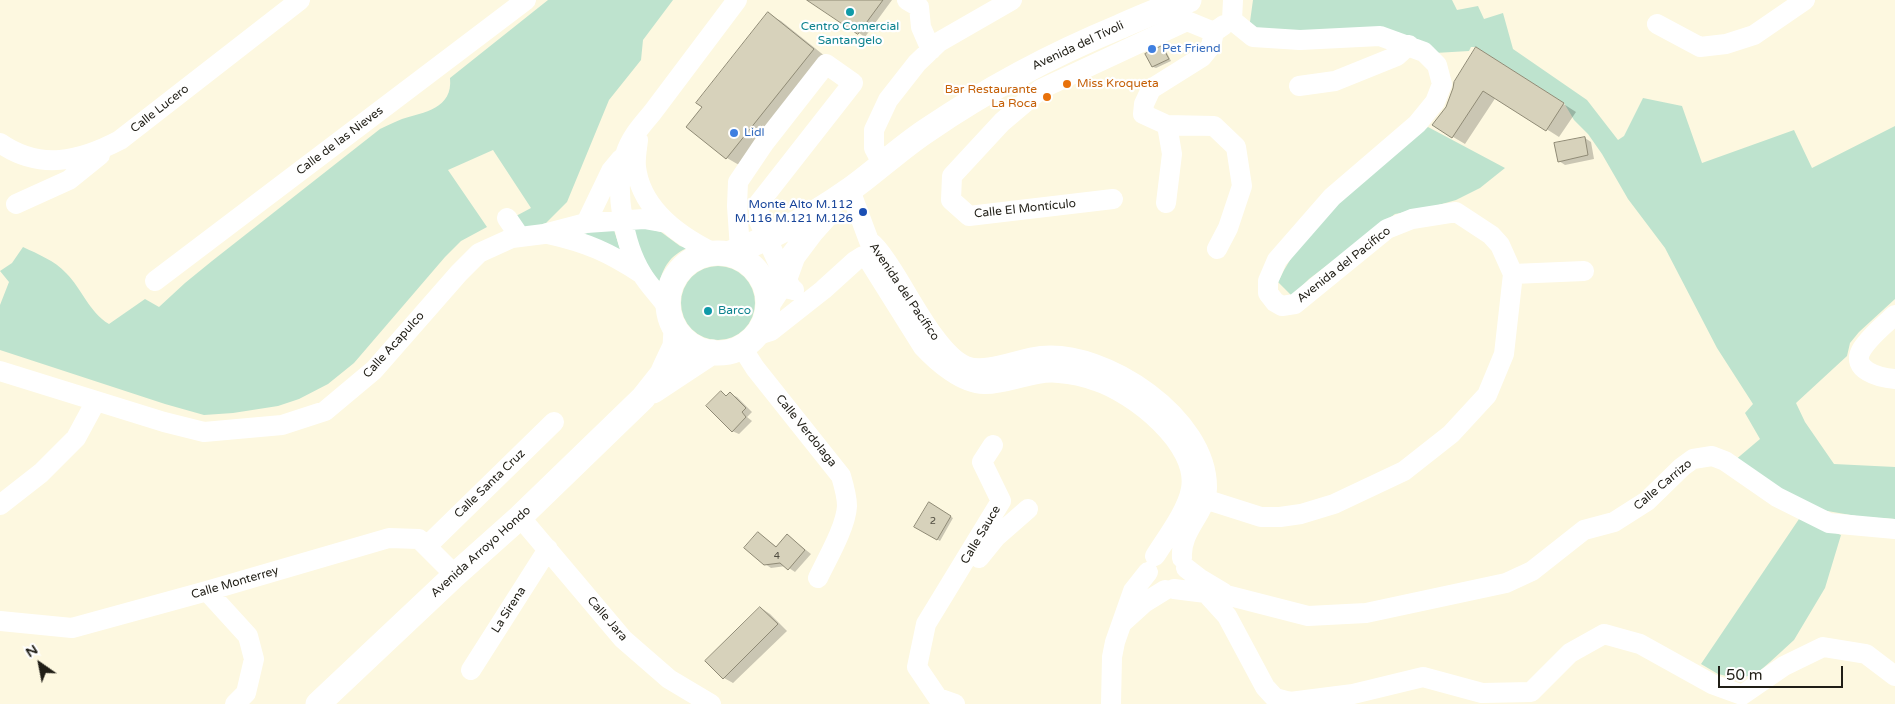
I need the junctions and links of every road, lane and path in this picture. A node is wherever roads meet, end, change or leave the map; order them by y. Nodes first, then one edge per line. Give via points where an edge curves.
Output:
1 (300, 0) edge
2 (526, 0) edge
3 (737, 0) edge
4 (907, 0) edge
5 (1012, 0) edge
6 (1189, 0) edge
7 (1233, 0) edge
8 (1805, 0) edge
9 (1232, 20) junction
10 (1657, 24) dead end
11 (1214, 32) junction
12 (1409, 45) junction
13 (931, 50) junction
14 (1300, 86) dead end
15 (652, 113) junction
16 (1167, 125) junction
17 (120, 140) junction
18 (0, 143) edge
19 (624, 156) junction
20 (882, 163) junction
21 (850, 190) junction
22 (1113, 199) dead end
23 (1166, 203) dead end
24 (16, 204) dead end
25 (507, 218) dead end
26 (623, 221) junction
27 (586, 223) junction
28 (667, 223) junction
29 (544, 234) junction
30 (520, 237) junction
31 (766, 240) junction
32 (869, 242) junction
33 (1217, 249) dead end
34 (727, 252) junction
35 (1584, 272) dead end
36 (642, 274) junction
37 (1513, 274) junction
38 (155, 282) dead end
39 (778, 288) junction
40 (1895, 315) edge
41 (672, 319) junction
42 (748, 341) junction
43 (712, 352) junction
44 (0, 371) edge
45 (1895, 379) edge
46 (643, 398) junction
47 (96, 401) junction
48 (554, 422) dead end
49 (993, 445) dead end
50 (1197, 498) junction
51 (0, 506) edge
52 (1028, 509) dead end
53 (520, 517) junction
54 (1895, 529) edge
55 (427, 546) junction
56 (548, 549) junction
57 (1184, 563) junction
58 (1152, 564) junction
59 (455, 574) junction
60 (818, 578) dead end
61 (1169, 589) junction
62 (207, 591) junction
63 (1207, 594) junction
64 (1230, 596) junction
65 (1252, 602) junction
66 (0, 621) edge
67 (926, 624) junction
68 (1121, 624) junction
69 (1236, 631) junction
70 (471, 670) dead end
71 (1895, 676) edge
72 (235, 704) edge
73 (318, 704) edge
74 (711, 704) edge
75 (955, 704) edge
76 (1111, 704) edge

1 - 17 street, Calle Lucero
2 - 38 street, Calle de las Nieves
3 - 15 street
4 - 13 street via 919,7 921,26
5 - 13 street via 939,42
6 - 20 main road, Avenida del Tívoli via 1172,4 1073,46 1000,85
7 - 9 street
8 - 10 street via 1754,35 1726,44 1700,47
9 - 11 street
9 - 12 street, Avenida del Pacífico via 1253,37 1300,40 1380,36
11 - 16 street via 1211,46 1202,57 1151,89 1143,114
11 - 22 street, Calle El Montículo via 1187,21 1041,89 1002,122 952,176 951,200 969,216
12 - 14 street via 1397,56 1334,81
12 - 37 street, Avenida del Pacífico via 1424,52 1438,65 1442,84 1435,102 1410,130 1332,197 1283,253 1268,281 1268,293 1282,306 1295,304 1387,228 1412,219 1456,212 1491,235 1500,245
13 - 20 street via 888,100 878,120 874,130 874,148
15 - 19 street via 632,138
15 - 28 street via 638,139 636,166 644,192
16 - 23 street via 1172,154
16 - 33 street via 1214,126 1236,147 1242,186
17 - 18 street, Calle Lucero via 76,158 52,161 31,158
17 - 24 street via 69,180
19 - 26 street via 620,186
19 - 27 street via 612,171
20 - 21 main road, Avenida del Tívoli
21 - 31 main road, Avenida del Tívoli
21 - 32 street, Avenida del Pacífico
21 - 39 main road, Avenida del Tívoli via 793,256
25 - 30 street
26 - 27 street
26 - 28 street via 644,219
26 - 36 street
27 - 29 street
28 - 34 street via 687,237
29 - 30 street, Calle Acapulco
29 - 36 street via 579,241 606,252
30 - 47 street, Calle Acapulco via 479,253 374,370 325,411 282,425 204,432
31 - 34 main road, Avenida del Tívoli
31 - 34 street via 759,221 759,203 853,83 826,64 738,182 737,206
31 - 39 street
32 - 39 street via 813,287
32 - 50 street, Avenida del Pacífico via 887,262 936,341 966,366 979,368 1042,356 1072,358 1117,374 1151,395 1183,425 1198,451 1207,488
34 - 39 main road via 742,258
34 - 41 main road via 702,256 680,270 671,288
35 - 37 street
36 - 41 street
37 - 50 street via 1504,354 1487,395 1451,434 1404,471 1334,504 1280,518
39 - 42 main road via 762,326
40 - 45 street via 1861,350 1859,358 1864,369 1873,375
41 - 43 main road via 692,345
41 - 46 main road, Avenida Arroyo Hondo via 675,346 662,374
42 - 43 main road via 722,352
42 - 50 street via 771,332 866,256 934,359 970,381 983,384 1058,373 1096,381 1119,391 1143,408 1178,444
42 - 60 street, Calle Verdolaga via 755,368 841,476 845,489 847,508 839,535
43 - 46 main road, Avenida Arroyo Hondo
44 - 47 street, Calle Acapulco
46 - 53 main road, Avenida Arroyo Hondo
47 - 51 street via 76,438 41,473
48 - 55 street, Calle Santa Cruz
49 - 67 street, Calle Sauce via 982,462 1001,501
50 - 57 street via 1183,541
50 - 58 street via 1185,507
52 - 67 street, Calle Sauce via 996,537
53 - 56 street, Calle Jara
53 - 59 main road, Avenida Arroyo Hondo
54 - 65 street, Calle Carrizo via 1829,523 1776,497 1725,461 1712,456 1694,459 1647,501 1614,522 1584,530 1532,570 1506,583 1366,613 1308,616
55 - 59 street, Calle Monterrey
55 - 62 street, Calle Monterrey via 419,538 389,538
56 - 70 street, La Sirena
56 - 74 street, Calle Jara via 623,639 669,679
57 - 58 street via 1172,552 1166,552
57 - 61 street via 1185,578
57 - 64 street via 1199,578
58 - 61 street via 1152,582 1160,588
58 - 68 street via 1133,591
59 - 73 main road, Avenida Arroyo Hondo
61 - 63 street
61 - 68 street via 1144,603
62 - 66 street, Calle Monterrey via 72,628
62 - 72 street via 248,636 254,660 246,693
63 - 64 street
63 - 69 street
64 - 65 street, Calle Carrizo
65 - 69 street via 1235,615
67 - 75 street, Calle Sauce via 918,667 938,698
68 - 76 street via 1112,657
69 - 71 street via 1265,687 1275,698 1290,702 1353,694 1424,677 1482,693 1531,692 1570,652 1604,634 1640,644 1712,684 1742,695 1784,666 1822,647 1866,654

